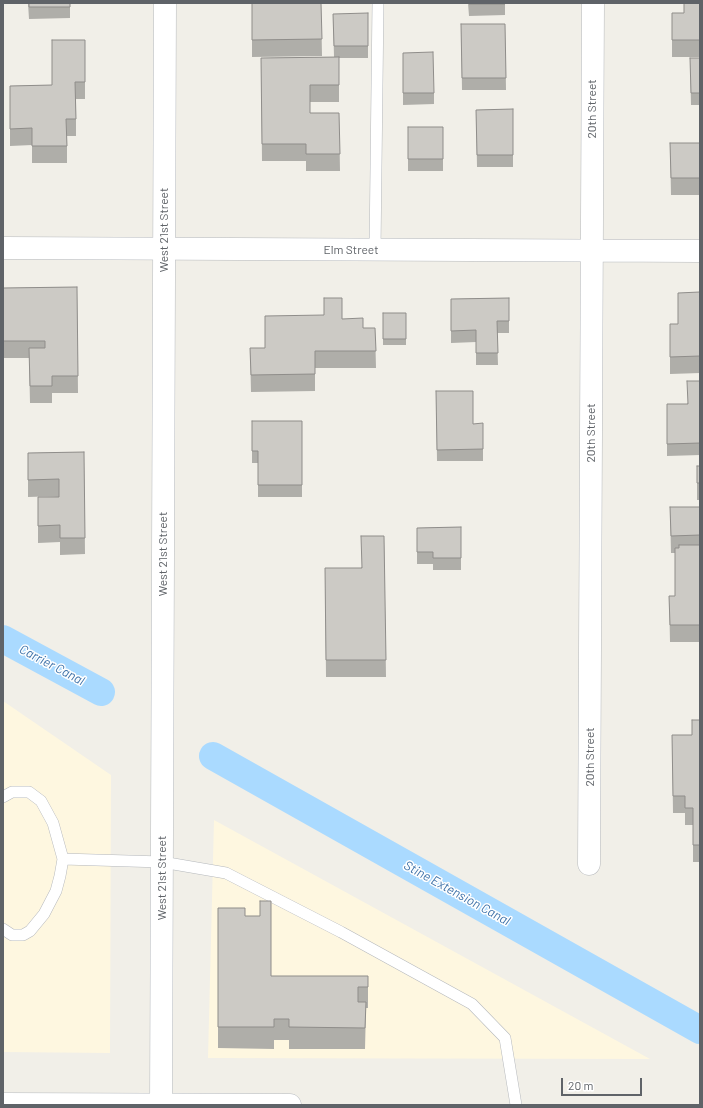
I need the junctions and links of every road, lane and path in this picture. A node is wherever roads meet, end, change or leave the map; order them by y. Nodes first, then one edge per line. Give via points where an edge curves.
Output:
1 (165, 3) edge
2 (378, 3) edge
3 (593, 3) edge
4 (3, 248) edge
5 (164, 249) junction
6 (375, 250) junction
7 (592, 251) junction
8 (700, 251) edge
9 (3, 797) edge
10 (63, 859) junction
11 (162, 862) junction
12 (589, 864) dead end
13 (3, 929) edge
14 (3, 1104) edge
15 (161, 1105) edge
16 (290, 1105) edge
17 (516, 1105) edge

1 - 5 street, West 21st Street
2 - 6 lane
3 - 7 street, 20th Street
4 - 5 street, Elm Street
5 - 6 street, Elm Street
5 - 11 street, West 21st Street
6 - 7 street, Elm Street
7 - 8 street, Elm Street
7 - 12 street, 20th Street
9 - 10 lane via 12,792 29,792 41,801 53,823
10 - 11 lane
10 - 13 lane via 56,890 44,914 30,931 23,935 12,935
11 - 15 street, West 21st Street
11 - 17 lane via 226,873 472,1004 505,1038
14 - 15 street
15 - 16 street

